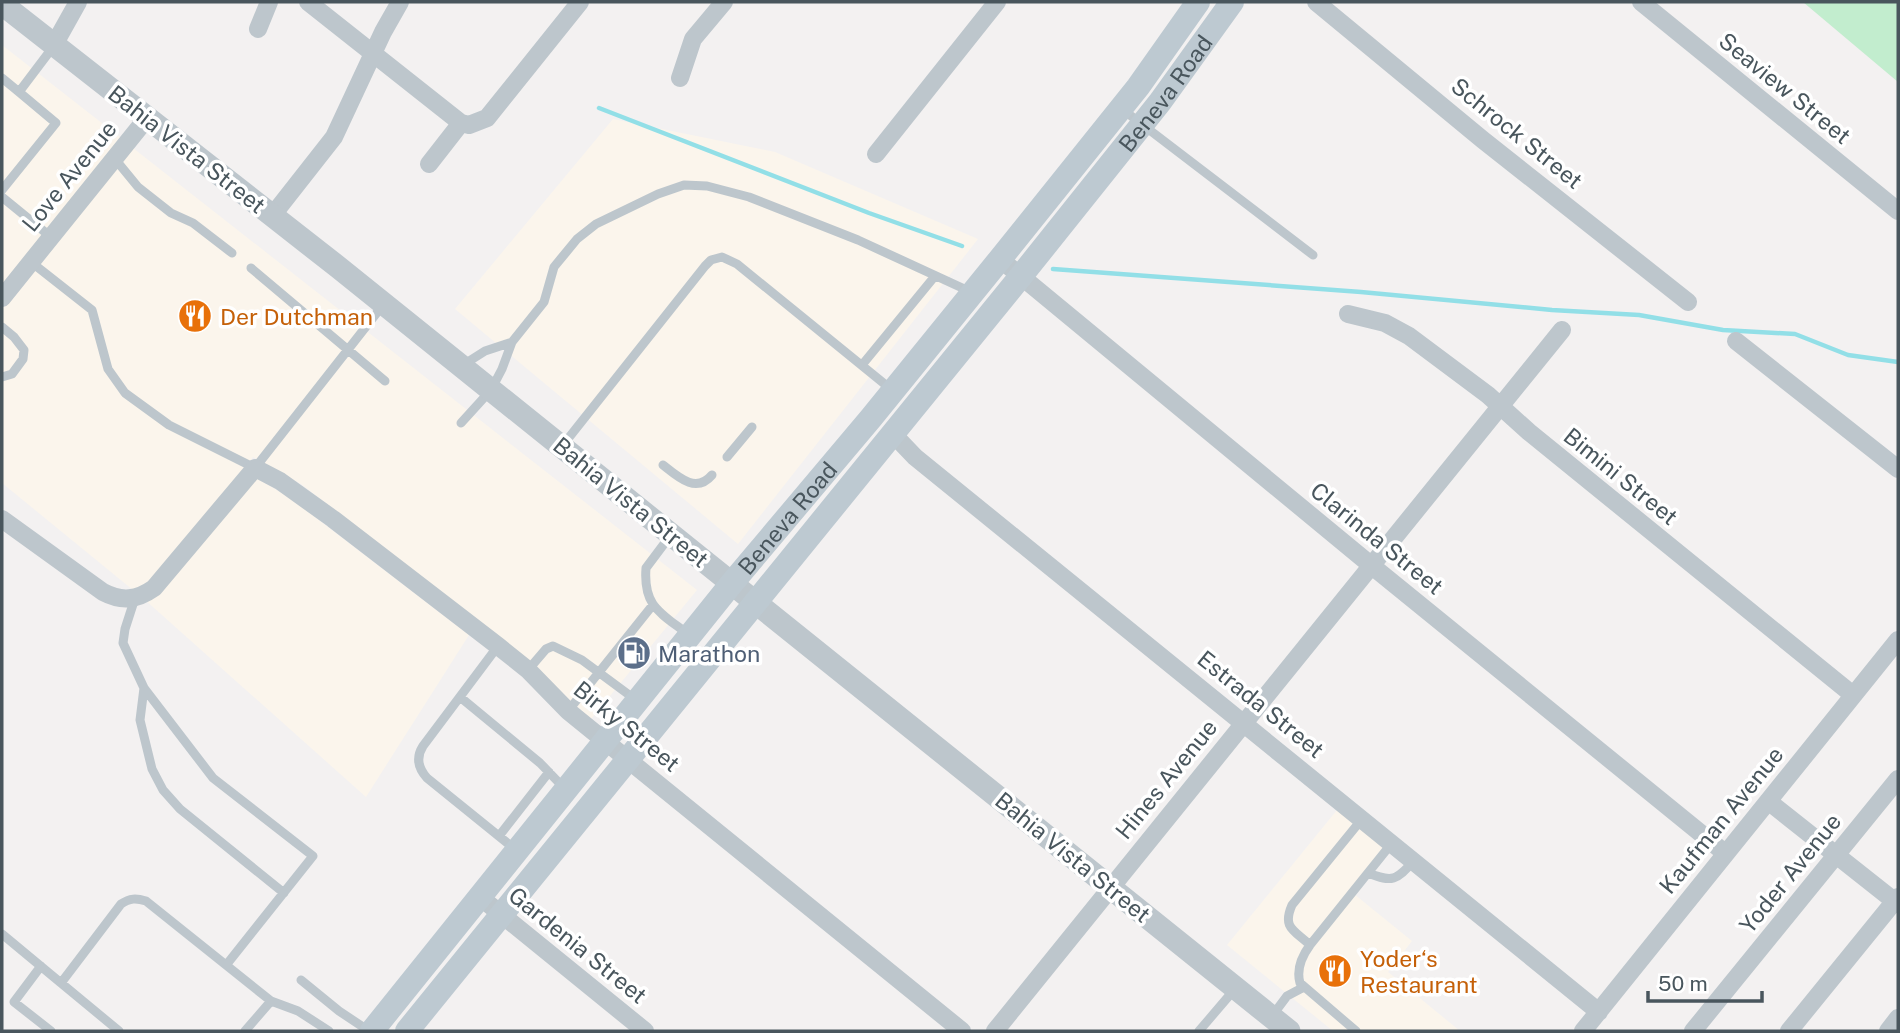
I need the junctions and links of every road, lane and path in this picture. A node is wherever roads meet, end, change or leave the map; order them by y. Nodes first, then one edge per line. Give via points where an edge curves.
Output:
1 (78, 2) edge
2 (269, 2) edge
3 (308, 2) edge
4 (400, 2) edge
5 (580, 2) edge
6 (724, 2) edge
7 (997, 2) edge
8 (1198, 2) edge
9 (1232, 2) edge
10 (1316, 2) edge
11 (1641, 2) edge
12 (2, 4) edge
13 (258, 29) dead end
14 (54, 45) junction
15 (374, 54) junction
16 (2, 78) edge
17 (680, 78) dead end
18 (19, 92) junction
19 (1121, 108) junction
20 (147, 118) junction
21 (461, 123) junction
22 (1142, 125) junction
23 (876, 154) dead end
24 (115, 159) junction
25 (429, 163) dead end
26 (2, 190) edge
27 (2, 197) edge
28 (1898, 212) edge
29 (272, 216) junction
30 (51, 237) junction
31 (232, 253) dead end
32 (1314, 254) dead end
33 (1000, 259) junction
34 (32, 262) junction
35 (251, 268) dead end
36 (934, 276) junction
37 (1021, 276) junction
38 (973, 293) junction
39 (2, 298) edge
40 (1688, 302) dead end
41 (384, 304) junction
42 (1348, 314) dead end
43 (2, 327) edge
44 (1562, 330) dead end
45 (1736, 341) dead end
46 (512, 342) junction
47 (347, 351) junction
48 (862, 365) junction
49 (462, 366) junction
50 (2, 377) edge
51 (385, 381) dead end
52 (491, 390) junction
53 (894, 391) junction
54 (1501, 407) junction
55 (461, 423) dead end
56 (752, 427) dead end
57 (893, 434) junction
58 (561, 447) junction
59 (727, 457) dead end
60 (663, 465) dead end
61 (255, 468) junction
62 (1898, 470) edge
63 (712, 475) dead end
64 (2, 519) edge
65 (671, 534) junction
66 (1372, 566) junction
67 (732, 583) junction
68 (135, 598) junction
69 (755, 601) junction
70 (652, 606) junction
71 (690, 636) junction
72 (1898, 639) edge
73 (498, 646) junction
74 (528, 670) junction
75 (599, 671) junction
76 (144, 688) junction
77 (1853, 695) junction
78 (460, 697) junction
79 (638, 701) junction
80 (568, 711) junction
81 (1244, 722) junction
82 (606, 742) junction
83 (628, 759) junction
84 (549, 772) junction
85 (1898, 779) edge
86 (566, 790) junction
87 (1768, 801) junction
88 (1362, 819) junction
89 (1392, 843) junction
90 (508, 844) junction
91 (1725, 853) junction
92 (1836, 855) junction
93 (1414, 861) junction
94 (1368, 873) junction
95 (1110, 887) junction
96 (284, 893) junction
97 (480, 897) junction
98 (1897, 901) edge
99 (502, 915) junction
100 (2, 934) edge
101 (1310, 945) junction
102 (227, 964) junction
103 (41, 966) junction
104 (301, 980) dead end
105 (61, 983) junction
106 (1304, 987) junction
107 (1236, 988) junction
108 (271, 1001) junction
109 (1599, 1012) junction
110 (1271, 1017) junction
111 (1898, 1018) edge
112 (51, 1031) edge
113 (119, 1031) edge
114 (245, 1031) edge
115 (329, 1031) edge
116 (371, 1031) edge
117 (407, 1031) edge
118 (645, 1031) edge
119 (962, 1031) edge
120 (995, 1031) edge
121 (1199, 1031) edge
122 (1289, 1031) edge
123 (1356, 1031) edge
124 (1583, 1031) edge
125 (1693, 1031) edge
126 (1789, 1031) edge
127 (1888, 1031) edge

1 - 14 street
2 - 13 street
3 - 15 street
4 - 15 street
5 - 21 street via 487,118 470,125
6 - 17 street via 694,39
7 - 23 street
8 - 19 main road, Beneva Road
9 - 22 main road, Beneva Road
10 - 40 street, Schrock Street
11 - 28 street, Seaview Street
12 - 14 street, Bahia Vista Street
14 - 18 lane
14 - 20 street, Bahia Vista Street
15 - 21 street
15 - 29 street via 334,137
16 - 18 lane
18 - 26 lane via 55,123
19 - 22 lane
19 - 33 main road, Beneva Road
20 - 24 street, Love Avenue
20 - 29 street, Bahia Vista Street
21 - 25 street
22 - 32 lane
22 - 37 main road, Beneva Road
24 - 30 street, Love Avenue
24 - 31 lane via 138,187 170,213 193,223
27 - 30 lane
29 - 41 street, Bahia Vista Street
30 - 34 street, Love Avenue
33 - 37 street, Clarinda Street
33 - 38 main road, Beneva Road
34 - 39 street, Love Avenue
34 - 61 lane via 92,310 108,369 125,393 169,425
35 - 47 lane
36 - 38 lane
36 - 46 lane via 749,197 684,185 586,230 554,267 544,302
36 - 48 lane
37 - 57 main road, Beneva Road
37 - 66 street, Clarinda Street
38 - 53 main road, Beneva Road
41 - 47 lane
41 - 49 street, Bahia Vista Street
42 - 54 street, Bimini Street via 1385,323 1409,336
43 - 50 lane via 24,350 12,374
44 - 54 street, Hines Avenue
45 - 62 street
46 - 49 lane via 485,351
46 - 52 lane
47 - 51 lane
47 - 61 lane
48 - 53 lane
48 - 58 lane via 729,258 716,258
49 - 52 street, Bahia Vista Street
52 - 55 lane
52 - 58 street, Bahia Vista Street
53 - 67 main road, Beneva Road
54 - 66 street, Hines Avenue
54 - 77 street, Bimini Street
56 - 59 lane
57 - 69 main road, Beneva Road
57 - 81 street, Estrada Street via 915,457
58 - 65 street, Bahia Vista Street
60 - 63 lane via 694,484
61 - 68 street via 155,588
61 - 73 street, Birky Street via 288,486
64 - 68 street via 103,592 120,599
65 - 67 street, Bahia Vista Street
65 - 70 lane via 646,568
66 - 81 street, Hines Avenue
66 - 91 street, Clarinda Street
67 - 69 street, Bahia Vista Street
67 - 71 main road, Beneva Road
68 - 76 lane via 123,643
69 - 83 main road, Beneva Road
69 - 95 street, Bahia Vista Street
70 - 71 lane
70 - 75 lane
71 - 79 main road, Beneva Road
72 - 77 street, Kaufman Avenue
73 - 74 street, Birky Street
73 - 78 lane
74 - 75 lane via 553,646
74 - 80 street, Birky Street
75 - 79 lane
75 - 80 lane
76 - 96 lane via 140,720 152,769 163,790
76 - 96 lane via 213,778 313,856
77 - 87 street, Kaufman Avenue
78 - 84 lane
78 - 90 lane via 423,746 419,764 427,778
79 - 82 main road, Beneva Road
80 - 82 street, Birky Street
81 - 88 street, Estrada Street
81 - 95 street, Hines Avenue
82 - 83 street, Birky Street
82 - 86 main road, Beneva Road
83 - 99 main road, Beneva Road
83 - 119 street, Birky Street
84 - 86 lane
84 - 90 lane
85 - 92 street, Yoder Avenue
86 - 90 main road, Beneva Road
87 - 91 street, Kaufman Avenue
87 - 92 street
88 - 89 street, Estrada Street
88 - 101 lane via 1286,918
89 - 93 street, Estrada Street
89 - 94 lane
90 - 97 main road, Beneva Road
91 - 109 street, Kaufman Avenue
92 - 98 street
92 - 125 street, Yoder Avenue
93 - 94 lane via 1399,877
93 - 109 street, Estrada Street
94 - 101 lane
95 - 107 street, Bahia Vista Street
95 - 120 street, Hines Avenue
96 - 102 lane
97 - 99 street, Gardenia Street
97 - 116 main road, Beneva Road
98 - 126 street
99 - 117 main road, Beneva Road
99 - 118 street, Gardenia Street
100 - 103 lane
101 - 106 lane via 1297,975
102 - 105 lane via 146,901 133,899 121,904
102 - 108 lane
103 - 105 lane
103 - 112 lane via 14,1002
104 - 116 lane
105 - 113 lane
106 - 110 lane via 1287,996
106 - 123 lane
107 - 110 street, Bahia Vista Street
107 - 121 lane
108 - 114 lane
108 - 115 lane via 299,1011
109 - 124 street, Kaufman Avenue
110 - 122 street, Bahia Vista Street
111 - 127 street

